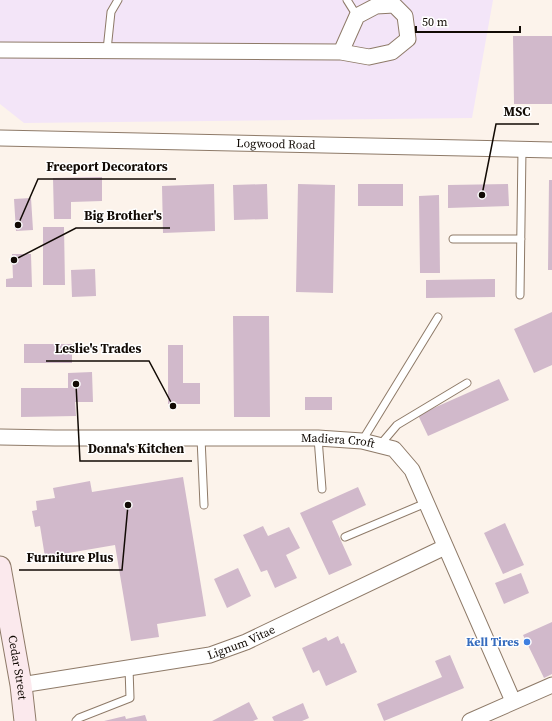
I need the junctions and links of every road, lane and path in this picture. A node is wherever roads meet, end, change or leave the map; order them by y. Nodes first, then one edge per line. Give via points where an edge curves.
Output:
1 (118, 0) edge
2 (347, 0) edge
3 (394, 2) edge
4 (357, 16) junction
5 (0, 50) edge
6 (107, 50) junction
7 (342, 52) junction
8 (0, 138) edge
9 (522, 149) junction
10 (552, 150) edge
11 (453, 239) dead end
12 (521, 239) junction
13 (520, 295) dead end
14 (438, 317) dead end
15 (467, 383) dead end
16 (0, 437) edge
17 (201, 438) junction
18 (318, 438) junction
19 (362, 441) junction
20 (380, 445) junction
21 (322, 489) dead end
22 (426, 503) junction
23 (204, 505) dead end
24 (345, 537) dead end
25 (445, 547) junction
26 (0, 567) edge
27 (4, 608) edge
28 (129, 668) junction
29 (21, 685) junction
30 (552, 685) edge
31 (513, 701) junction
32 (25, 721) edge
33 (76, 721) edge
34 (470, 721) edge

1 - 6 lane via 111,12
2 - 4 lane
3 - 4 street via 376,6
3 - 7 street via 405,16 408,39 392,52 369,57
4 - 7 street
5 - 6 street
6 - 7 street
8 - 9 street, Logwood Road
9 - 10 street, Logwood Road
9 - 12 lane
11 - 12 lane
12 - 13 lane
14 - 19 lane
15 - 20 lane via 397,425
16 - 17 street, Madiera Croft
17 - 18 street, Madiera Croft
17 - 23 lane
18 - 19 street, Madiera Croft
18 - 21 lane
19 - 20 street, Madiera Croft
20 - 22 street, Madiera Croft via 394,449 412,470
22 - 24 lane
22 - 25 street, Madiera Croft
25 - 28 street, Lignum Vitae via 246,642 210,655
25 - 31 street, Madiera Croft
26 - 27 main road, Cedar Street
27 - 29 main road, Cedar Street
28 - 29 street, Lignum Vitae
28 - 33 lane via 130,698
29 - 32 main road, Cedar Street
30 - 31 street
31 - 34 street

